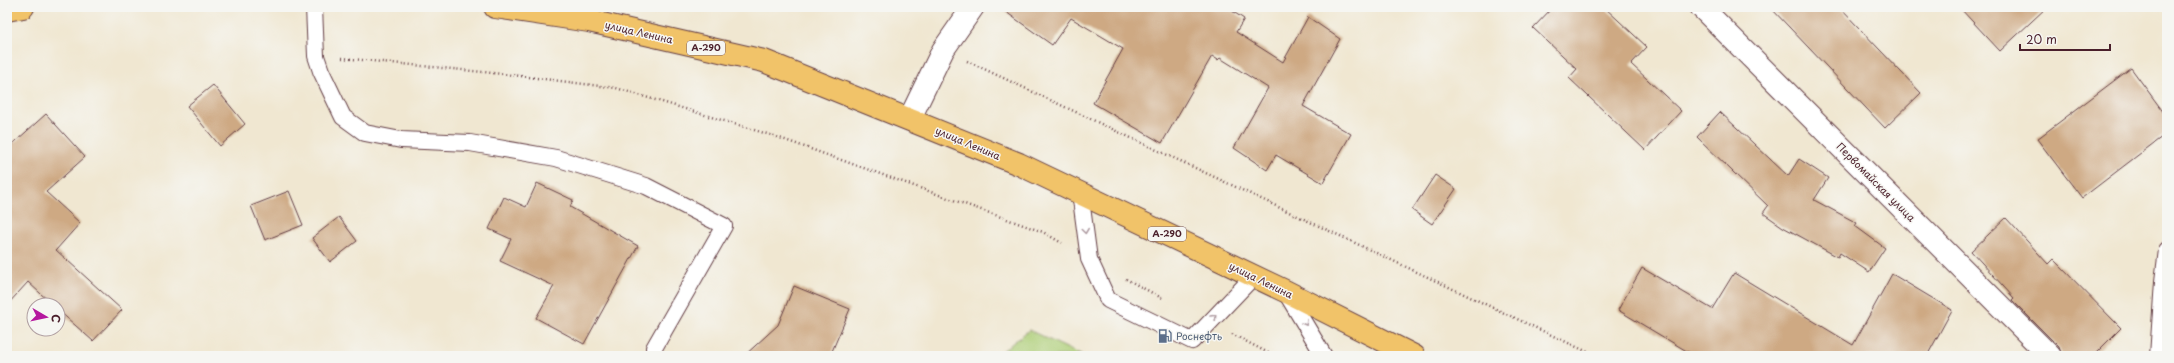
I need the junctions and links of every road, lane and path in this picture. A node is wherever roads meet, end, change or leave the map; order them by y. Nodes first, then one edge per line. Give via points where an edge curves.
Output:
1 (23, 7) edge
2 (314, 7) edge
3 (495, 7) edge
4 (973, 7) edge
5 (1701, 7) edge
6 (7, 10) edge
7 (943, 50) junction
8 (316, 56) junction
9 (910, 118) junction
10 (1080, 192) junction
11 (2167, 250) edge
12 (1089, 259) junction
13 (1254, 276) junction
14 (1285, 291) junction
15 (1168, 300) dead end
16 (1210, 322) junction
17 (654, 348) dead end
18 (1274, 356) edge
19 (1324, 356) edge
20 (1414, 356) edge
21 (1596, 356) edge
22 (2050, 356) edge
23 (2158, 356) edge

1 - 6 highway
2 - 8 lane
3 - 9 highway, улица Ленина / А-290 via 589,21 764,61
4 - 7 street
5 - 22 street, Первомайская улица
7 - 9 street
7 - 21 path
8 - 12 path via 451,68 616,88 774,136 899,179 1043,232
8 - 17 lane via 344,117 365,133 401,140 470,143 556,158 646,186 724,226
9 - 10 highway, улица Ленина / А-290
10 -> 12 lane
10 - 13 highway, улица Ленина / А-290
11 - 23 lane
12 - 15 path
12 - 16 lane via 1108,300 1192,341
13 - 14 highway, улица Ленина / А-290
16 -> 13 lane
14 -> 19 lane
14 - 20 highway, улица Ленина / А-290
16 - 18 path

